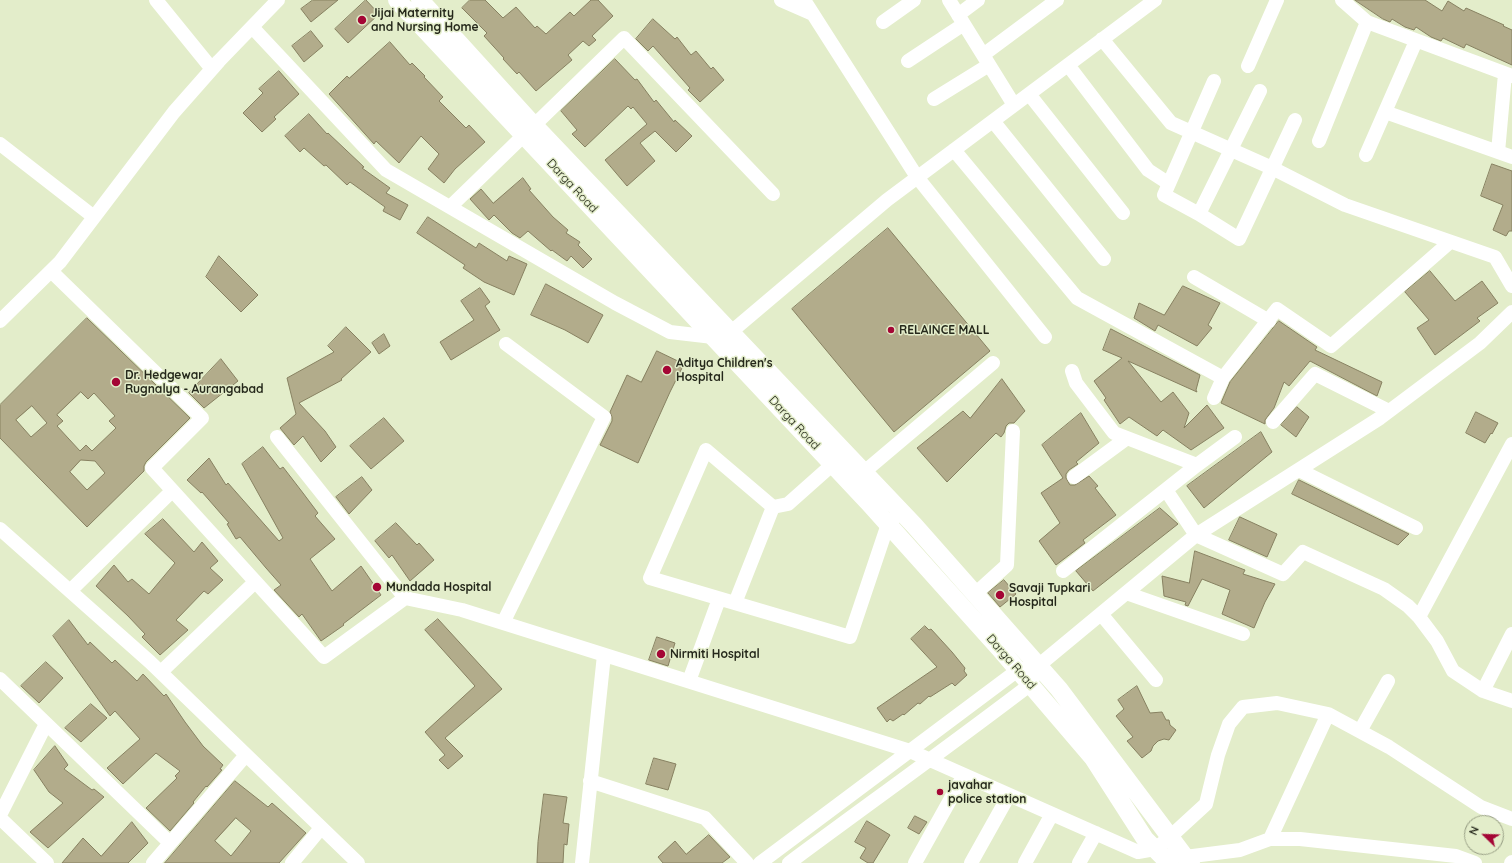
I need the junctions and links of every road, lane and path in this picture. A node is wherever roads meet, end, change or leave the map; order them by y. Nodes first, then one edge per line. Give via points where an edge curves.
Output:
1 (156, 0) edge
2 (278, 0) edge
3 (420, 0) edge
4 (781, 0) edge
5 (804, 0) edge
6 (914, 0) edge
7 (949, 0) edge
8 (978, 0) edge
9 (1057, 0) edge
10 (1155, 0) edge
11 (1277, 0) edge
12 (1342, 0) edge
13 (403, 2) edge
14 (813, 14) junction
15 (961, 20) junction
16 (883, 22) dead end
17 (1367, 22) junction
18 (252, 27) junction
19 (1102, 39) junction
20 (1416, 40) junction
21 (986, 60) junction
22 (908, 61) dead end
23 (1068, 65) junction
24 (1248, 66) dead end
25 (212, 69) junction
26 (1509, 75) edge
27 (1214, 81) dead end
28 (1260, 91) dead end
29 (1029, 94) junction
30 (934, 99) dead end
31 (1014, 105) junction
32 (1385, 112) junction
33 (1295, 120) dead end
34 (993, 121) junction
35 (529, 130) junction
36 (1193, 132) junction
37 (1319, 141) dead end
38 (0, 144) edge
39 (954, 150) junction
40 (1231, 150) junction
41 (1498, 152) junction
42 (1366, 155) dead end
43 (1512, 157) edge
44 (1272, 168) junction
45 (918, 177) junction
46 (1168, 183) junction
47 (773, 194) dead end
48 (450, 207) junction
49 (1123, 213) dead end
50 (1198, 214) junction
51 (94, 217) junction
52 (1450, 242) junction
53 (1104, 259) dead end
54 (51, 270) junction
55 (1194, 278) dead end
56 (1512, 286) edge
57 (1512, 312) edge
58 (0, 321) edge
59 (1269, 321) junction
60 (731, 332) junction
61 (713, 337) junction
62 (1045, 337) dead end
63 (506, 344) dead end
64 (993, 363) dead end
65 (1072, 371) dead end
66 (1223, 378) junction
67 (1214, 398) dead end
68 (1389, 412) junction
69 (1273, 422) dead end
70 (1013, 431) dead end
71 (277, 437) dead end
72 (1235, 437) dead end
73 (1127, 438) junction
74 (1512, 444) edge
75 (833, 464) junction
76 (1197, 465) junction
77 (1299, 470) junction
78 (864, 472) junction
79 (1074, 477) dead end
80 (1166, 490) junction
81 (172, 491) junction
82 (773, 507) junction
83 (900, 511) junction
84 (888, 524) junction
85 (1416, 528) dead end
86 (0, 529) edge
87 (1196, 534) junction
88 (1063, 571) dead end
89 (255, 582) junction
90 (70, 591) junction
91 (1126, 593) junction
92 (975, 594) junction
93 (405, 598) junction
94 (719, 599) junction
95 (735, 603) junction
96 (1101, 614) junction
97 (1419, 617) junction
98 (503, 623) junction
99 (1243, 634) dead end
100 (1512, 634) edge
101 (604, 655) junction
102 (1038, 666) junction
103 (1018, 670) junction
104 (161, 672) junction
105 (0, 679) edge
106 (1156, 680) dead end
107 (689, 681) junction
108 (1388, 681) dead end
109 (1030, 684) junction
110 (1482, 691) junction
111 (1512, 701) edge
112 (1328, 714) junction
113 (46, 724) junction
114 (1360, 731) junction
115 (910, 751) junction
116 (246, 755) junction
117 (930, 760) junction
118 (964, 775) junction
119 (590, 781) junction
120 (1009, 795) junction
121 (1052, 814) junction
122 (0, 817) edge
123 (1512, 820) edge
124 (321, 828) junction
125 (1096, 833) junction
126 (1170, 837) junction
127 (1270, 839) junction
128 (170, 843) junction
129 (31, 848) junction
130 (1142, 855) edge
131 (1181, 861) edge
132 (37, 863) edge
133 (46, 863) edge
134 (153, 863) edge
135 (292, 863) edge
136 (358, 863) edge
137 (582, 863) edge
138 (747, 863) edge
139 (760, 863) edge
140 (789, 863) edge
141 (915, 863) edge
142 (971, 863) edge
143 (1025, 863) edge
144 (1079, 863) edge
145 (1475, 863) edge

1 - 25 street
2 - 18 street
3 - 35 main road, Darga Road
4 - 14 street
5 - 14 street
6 - 16 street
7 - 15 street
8 - 15 street
9 - 21 street
10 - 19 street
11 - 24 street
12 - 17 street
13 - 35 main road, Darga Road
14 - 45 street
15 - 21 street
15 - 22 street
17 - 20 street
17 - 37 street
18 - 25 street
18 - 48 street via 386,170
19 - 23 street
19 - 36 street via 1171,123
20 - 26 street
20 - 32 street
21 - 30 street
21 - 31 street
23 - 29 street
23 - 46 street via 1148,170
25 - 51 street via 174,112
26 - 41 street
27 - 36 street
28 - 40 street
29 - 31 street
29 - 49 street
31 - 34 street
32 - 41 street
32 - 42 street
33 - 44 street
34 - 39 street
34 - 53 street
35 - 47 street via 624,38
35 - 48 street
35 - 60 main road, Darga Road
35 - 61 main road, Darga Road
36 - 40 street
36 - 46 street
38 - 51 street
39 - 45 street
39 - 66 street via 1077,298
40 - 44 street
40 - 50 street
41 - 43 street
44 - 50 street via 1239,239
44 - 52 street via 1345,205
45 - 60 street via 887,200
45 - 62 street
46 - 50 street via 1164,195
48 - 61 street via 670,332
51 - 54 street
52 - 56 street via 1495,257
52 - 59 street via 1331,346 1277,309
54 - 58 street
54 - 81 street via 202,418 152,468
55 - 59 street
57 - 68 street via 1480,343
59 - 66 street
60 - 61 street
60 - 78 main road, Darga Road
61 - 75 main road, Darga Road
63 - 98 street via 604,417
64 - 78 street
65 - 73 street via 1076,383 1114,433
66 - 67 street
68 - 69 street via 1315,374
68 - 77 street
70 - 92 street via 1007,565
71 - 93 street
72 - 76 street
73 - 76 street
73 - 79 street
74 - 97 street
75 - 82 street via 788,504
75 - 84 main road, Darga Road
76 - 80 street
77 - 85 street
77 - 87 street
78 - 83 main road, Darga Road
80 - 87 street
80 - 88 street
81 - 89 street
81 - 90 street
82 - 94 street via 706,450 650,578
82 - 95 street
83 - 84 street
83 - 92 main road, Darga Road
84 - 95 street via 850,637
84 - 103 main road, Darga Road
86 - 90 street
87 - 91 street
87 - 97 street via 1283,574 1303,552 1384,589
89 - 93 street via 324,657
89 - 104 street
90 - 104 street
91 - 96 street
91 - 99 street
92 - 102 main road, Darga Road
93 - 98 street via 462,610
94 - 95 street
94 - 107 street
96 - 102 street
96 - 106 street
97 - 110 street via 1437,641 1453,671
98 - 101 street
100 - 110 street
101 - 107 street
101 - 119 street
102 - 103 street
102 - 109 street
102 - 126 main road, Darga Road via 1059,689
103 - 109 main road, Darga Road
103 - 115 street
104 - 116 street
105 - 113 street
107 - 115 street
108 - 114 street
109 - 117 street
109 - 130 main road, Darga Road via 1093,758 1146,839
110 - 111 street
112 - 114 street
112 - 126 street via 1277,703 1244,707 1230,724 1218,755 1206,804
112 - 127 street
113 - 122 street
113 - 128 street
114 - 123 street via 1481,807
115 - 117 street
115 - 139 street
116 - 124 street
116 - 128 street
117 - 118 street
117 - 140 street
118 - 120 street
118 - 141 street
119 - 137 street
119 - 138 street via 705,818
120 - 121 street
120 - 142 street
121 - 125 street
121 - 143 street
122 - 129 street
124 - 135 street
124 - 136 street
125 - 130 street
125 - 144 street
126 - 130 street
126 - 131 main road, Darga Road
127 - 131 street via 1240,850
127 - 145 street via 1300,839 1440,854 1456,856
128 - 134 street
129 - 132 street
129 - 133 street
130 - 131 main road, Darga Road

